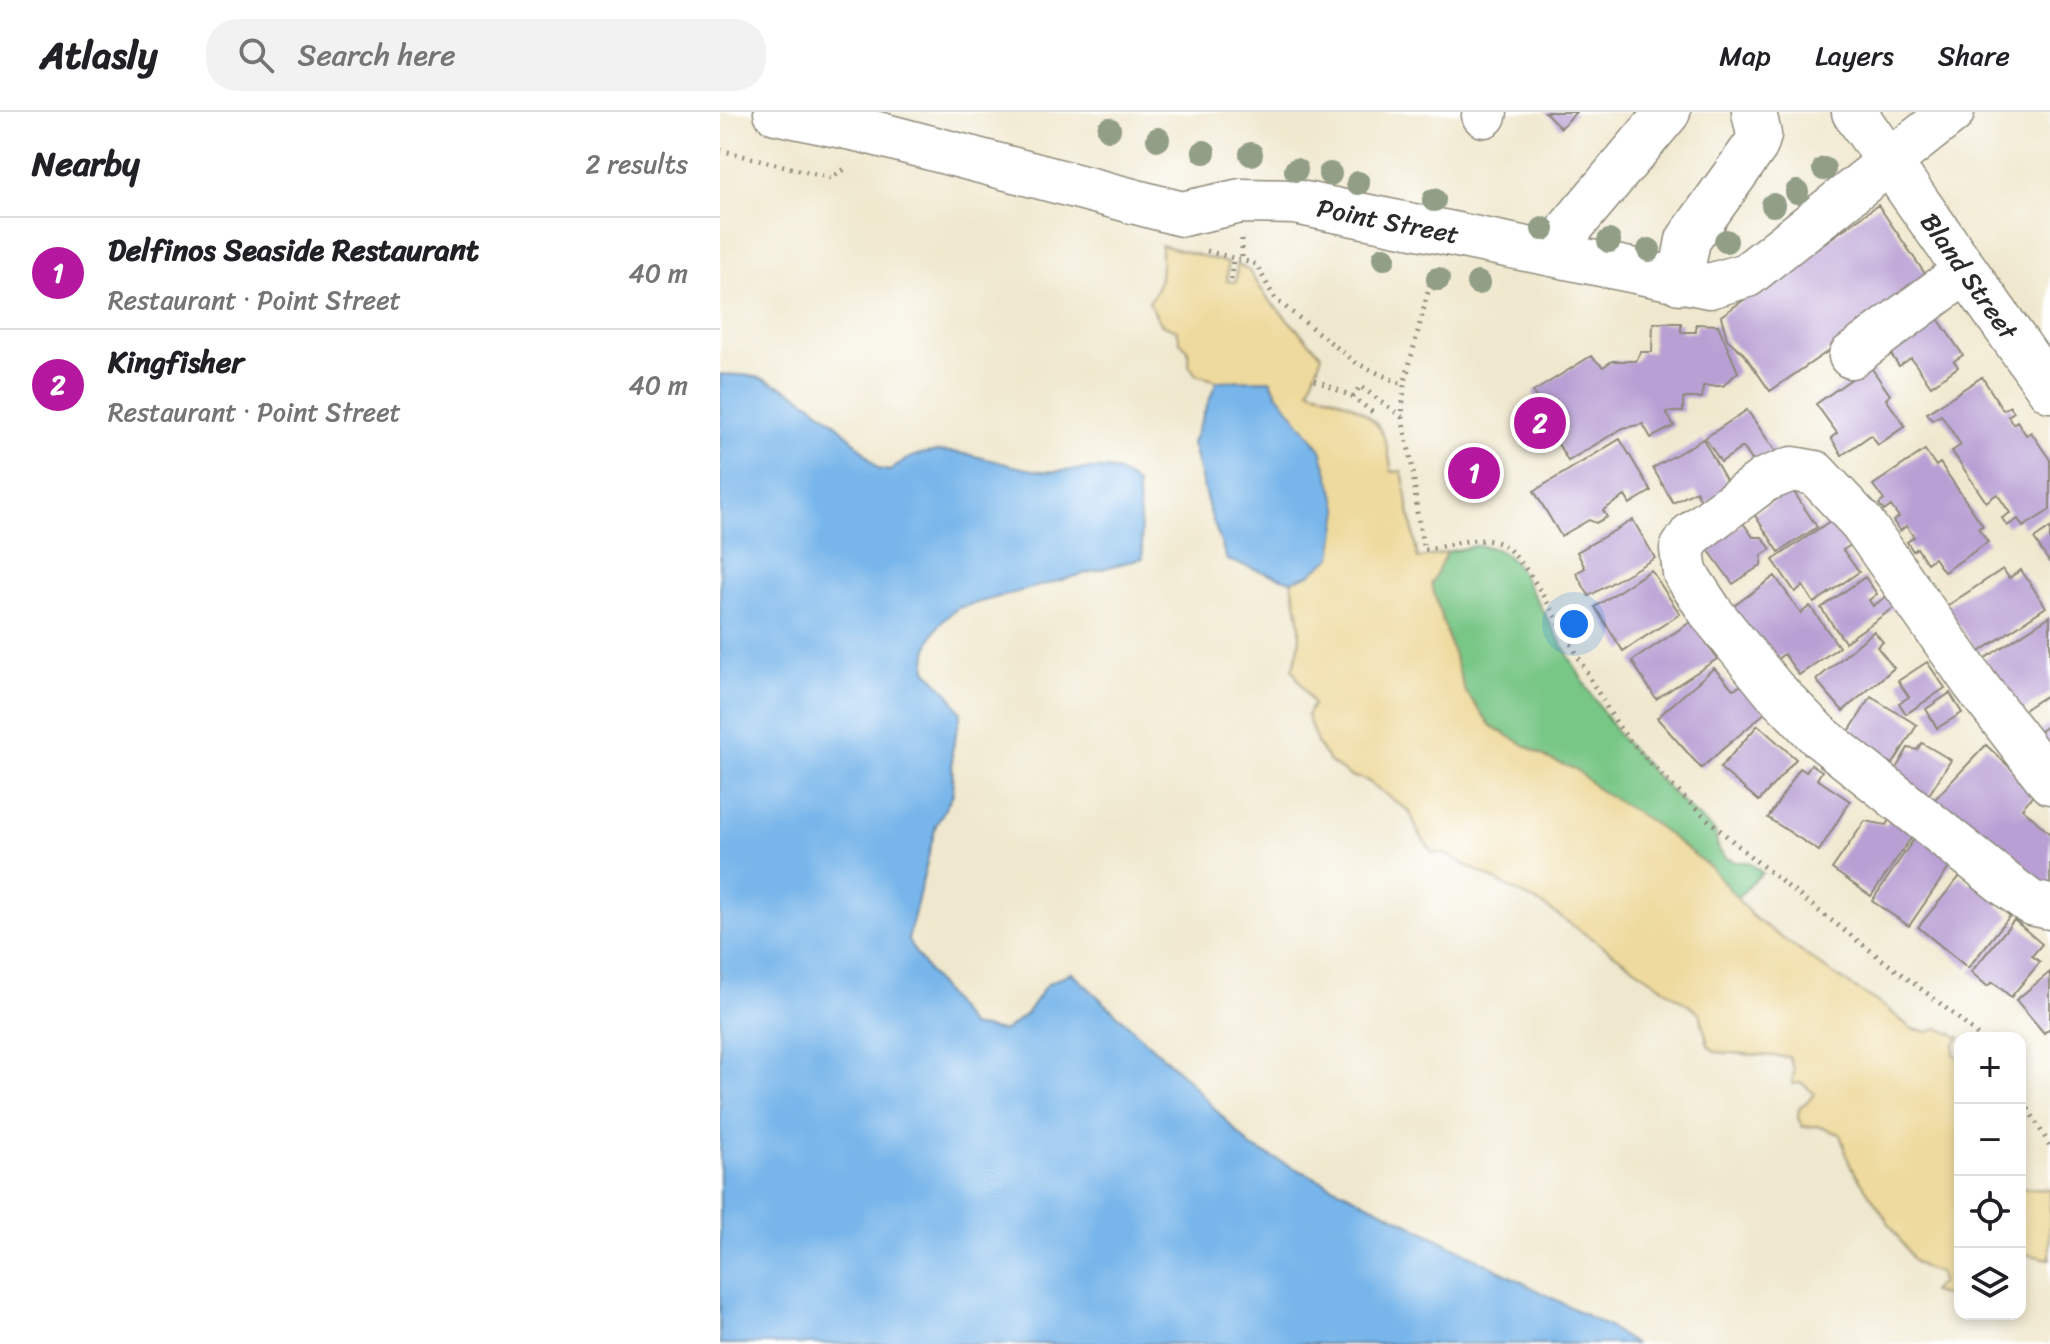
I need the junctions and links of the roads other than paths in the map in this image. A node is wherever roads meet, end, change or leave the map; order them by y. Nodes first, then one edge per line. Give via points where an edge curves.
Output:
1 (776, 112) edge
2 (1668, 112) edge
3 (1754, 112) edge
4 (1854, 112) edge
5 (1952, 112) edge
6 (1891, 161) junction
7 (1559, 254) junction
8 (1966, 271) junction
9 (1680, 282) junction
10 (1851, 356) dead end
11 (2050, 390) edge
12 (2050, 782) edge
13 (2050, 907) edge

1 - 7 street, Point Street via 1182,214 1241,201 1295,202
2 - 7 street via 1571,227
3 - 9 street via 1756,145 1688,240
4 - 6 street, Bland Street
5 - 6 street, Point Street
6 - 8 street, Bland Street
6 - 9 street, Point Street via 1747,275 1709,286
7 - 9 street, Point Street
8 - 10 street
8 - 11 street, Bland Street
12 - 13 street via 1862,523 1815,473 1792,469 1764,480 1692,534 1682,549 1685,573 1712,614 1818,735 2031,903

